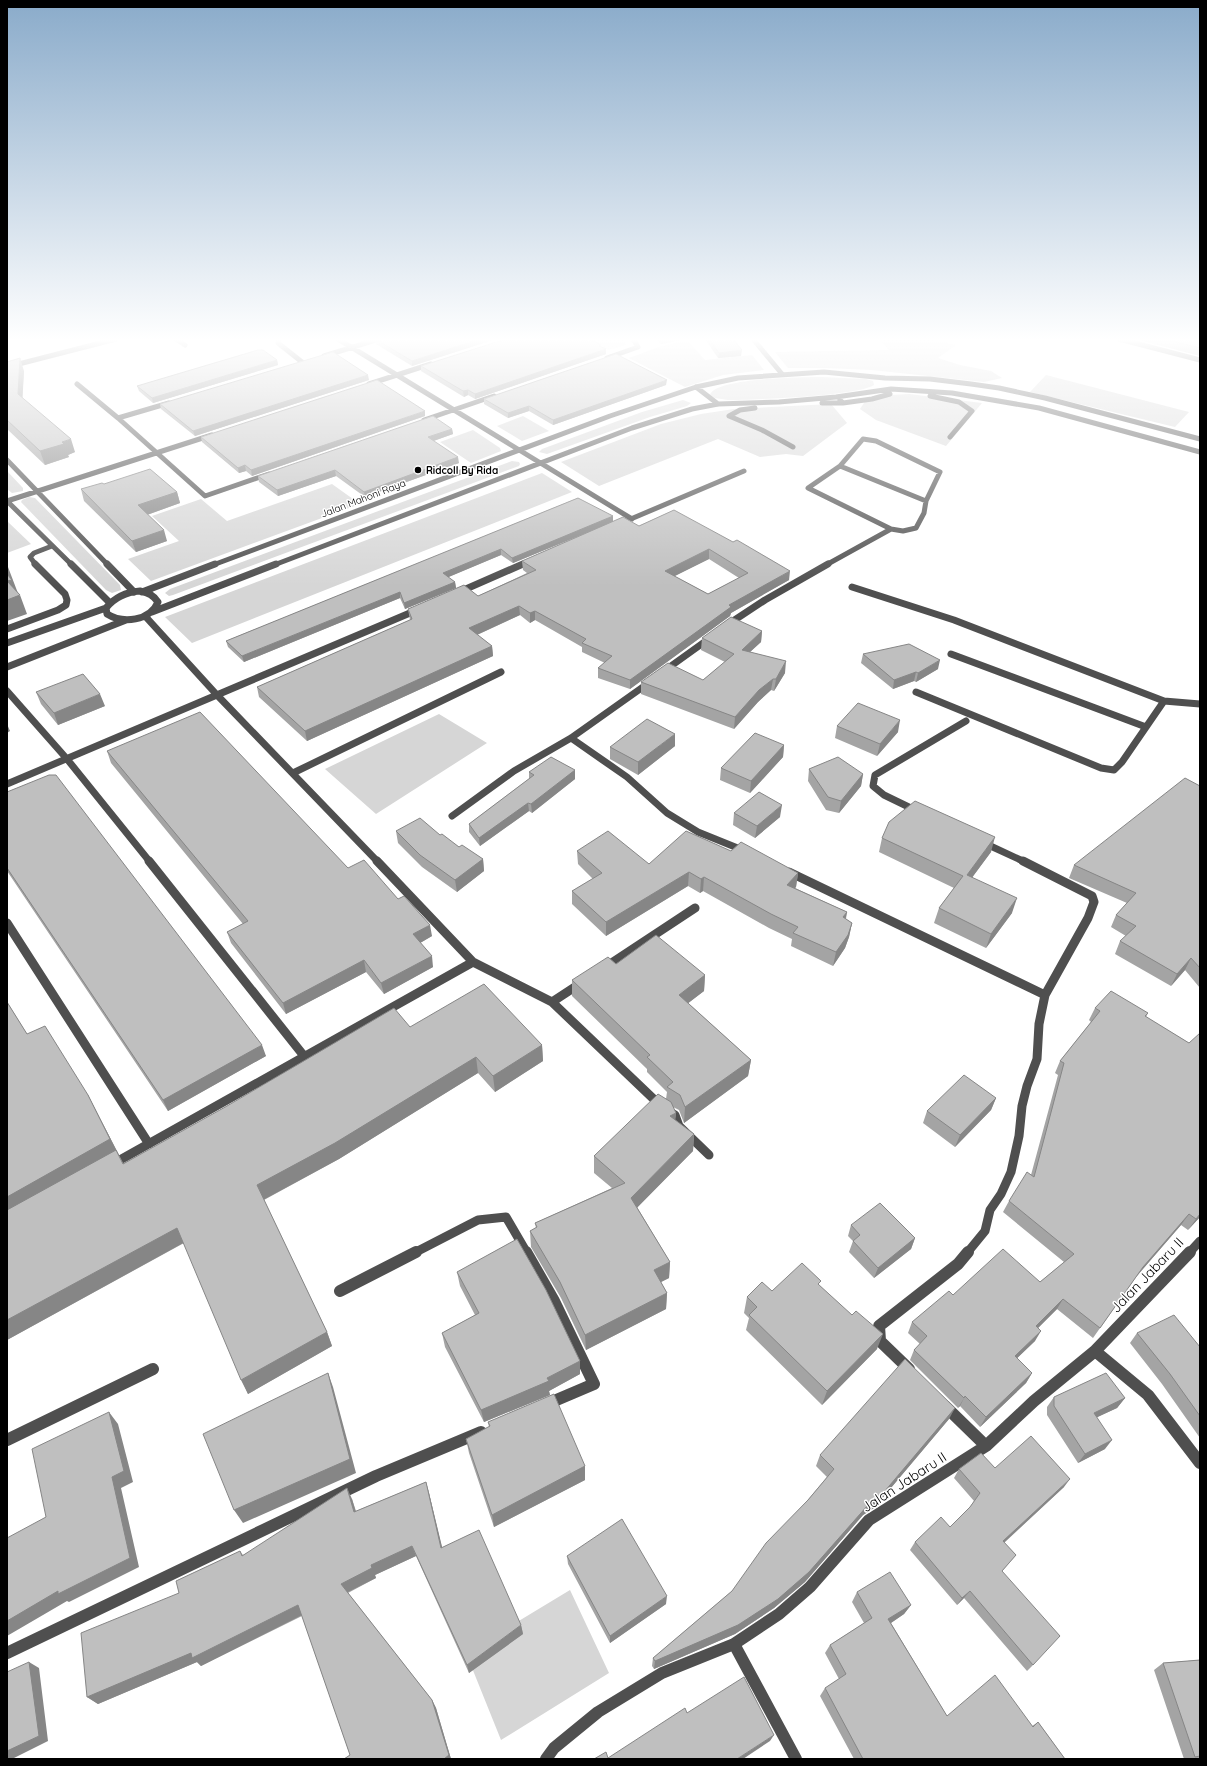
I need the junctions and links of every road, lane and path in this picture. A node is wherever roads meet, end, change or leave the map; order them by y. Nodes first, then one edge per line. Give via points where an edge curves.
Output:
1 (122, 421) edge
2 (421, 421) edge
3 (472, 421) edge
4 (596, 421) edge
5 (653, 421) edge
6 (742, 421) edge
7 (963, 421) edge
8 (1088, 421) edge
9 (1136, 421) edge
10 (416, 423) edge
11 (217, 433) edge
12 (950, 437) dead end
13 (1200, 439) edge
14 (793, 447) dead end
15 (519, 450) junction
16 (157, 452) junction
17 (1200, 452) edge
18 (7, 460) edge
19 (540, 463) junction
20 (840, 466) junction
21 (744, 471) dead end
22 (273, 472) edge
23 (38, 491) junction
24 (7, 501) edge
25 (926, 501) junction
26 (632, 519) junction
27 (610, 528) edge
28 (891, 530) junction
29 (52, 546) junction
30 (537, 559) edge
31 (852, 587) dead end
32 (134, 592) junction
33 (142, 592) junction
34 (450, 596) edge
35 (107, 605) junction
36 (421, 608) edge
37 (152, 612) junction
38 (145, 616) junction
39 (126, 620) junction
40 (7, 629) edge
41 (7, 643) edge
42 (951, 654) dead end
43 (7, 667) edge
44 (501, 672) dead end
45 (659, 675) edge
46 (653, 680) edge
47 (7, 691) edge
48 (916, 692) dead end
49 (217, 694) junction
50 (1164, 701) junction
51 (1200, 704) edge
52 (966, 721) dead end
53 (1146, 727) junction
54 (571, 738) junction
55 (67, 759) junction
56 (293, 773) junction
57 (7, 784) edge
58 (926, 815) edge
59 (452, 816) dead end
60 (975, 838) edge
61 (753, 855) edge
62 (782, 868) edge
63 (695, 908) dead end
64 (7, 923) edge
65 (473, 962) junction
66 (1046, 995) junction
67 (552, 1002) junction
68 (304, 1056) junction
69 (149, 1144) junction
70 (709, 1155) dead end
71 (102, 1171) edge
72 (1200, 1241) edge
73 (340, 1291) dead end
74 (1095, 1351) junction
75 (153, 1369) dead end
76 (914, 1374) edge
77 (936, 1396) edge
78 (536, 1408) edge
79 (493, 1427) edge
80 (7, 1440) edge
81 (986, 1446) junction
82 (1200, 1463) edge
83 (734, 1644) junction
84 (7, 1653) edge
85 (546, 1759) edge
86 (796, 1759) edge

1 - 16 street
2 - 10 street
3 - 15 street
4 - 15 street, Jalan Mahoni Raya
5 - 19 street
6 - 14 street
7 - 12 street
8 - 17 street
9 - 13 street, Jalan Mahoni Raya
11 - 16 street
15 - 19 street
15 - 33 street, Jalan Mahoni Raya
16 - 22 street via 205,496
16 - 23 street
18 - 23 street
19 - 26 street
19 - 37 street
20 - 25 street
20 - 25 street via 863,439 876,440 940,472
20 - 28 street via 808,488
21 - 26 street
23 - 24 street
23 - 32 street
24 - 29 street
25 - 28 street via 924,513 916,528
26 - 27 street
28 - 45 street via 742,614
29 - 35 street
29 - 40 street via 30,556 65,594 66,605
30 - 34 street
31 - 50 street via 954,620
32 - 33 street
32 - 35 street via 120,595
33 - 37 street via 156,597 157,607
35 - 39 street via 107,614 115,619
35 - 41 street
36 - 49 street
37 - 38 street
38 - 39 street
38 - 49 street
39 - 43 street
42 - 53 street
44 - 56 street
46 - 54 street
47 - 55 street
48 - 53 street via 1101,768 1114,770
49 - 55 street
49 - 56 street
50 - 51 street
50 - 53 street
52 - 58 street via 875,775 873,786 884,795
54 - 59 street via 514,771
54 - 61 street via 627,777 672,817 698,832
55 - 57 street
55 - 68 street
56 - 65 street
60 - 66 street via 1092,896 1094,902 1088,918
62 - 66 street
63 - 67 street
64 - 69 street
65 - 67 street
65 - 68 street
66 - 76 street via 1039,1024 1037,1059 1026,1086 1011,1172 990,1210 985,1231 958,1264 879,1326 880,1341
67 - 70 street via 662,1107 675,1115 679,1126
68 - 69 street
69 - 71 street
72 - 74 street, Jalan Jabaru II
73 - 78 street via 478,1220 506,1217 554,1301 594,1384
74 - 81 street, Jalan Jabaru II via 1034,1401
74 - 82 street via 1148,1395
75 - 80 street
77 - 81 street
79 - 84 street via 376,1476
81 - 83 street, Jalan Jabaru II via 870,1520 800,1596 779,1614
83 - 85 street, Jalan Jabaru II via 662,1672 629,1692 598,1712 554,1748
83 - 86 street

